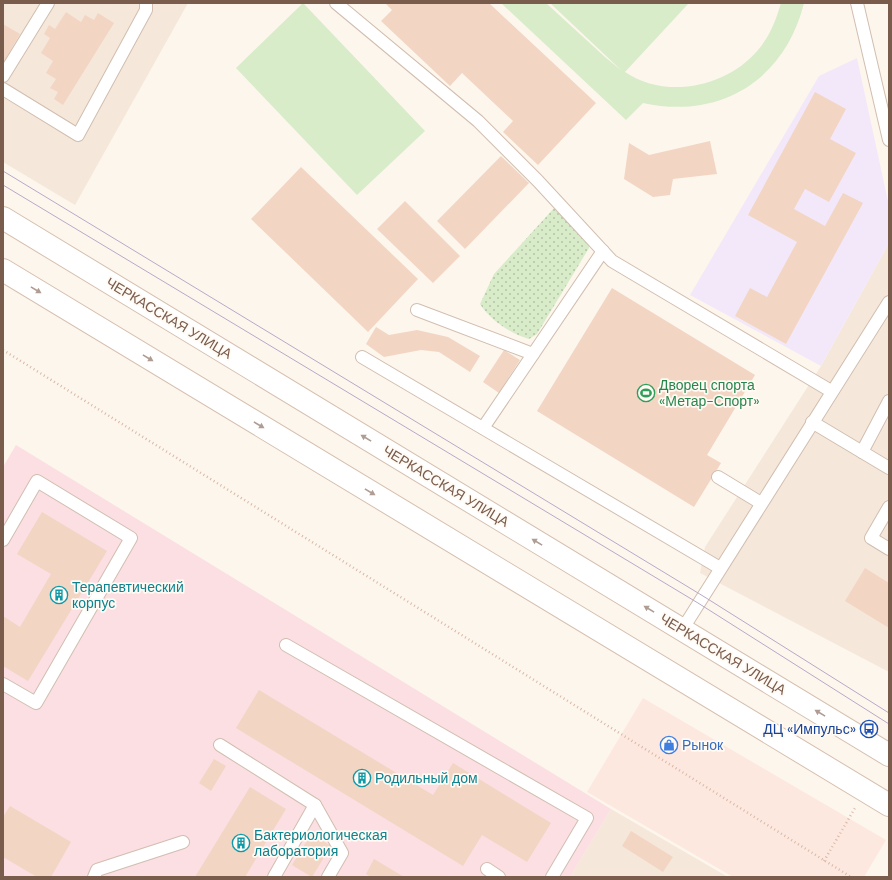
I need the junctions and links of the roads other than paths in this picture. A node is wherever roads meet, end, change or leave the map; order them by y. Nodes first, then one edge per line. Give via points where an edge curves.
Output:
1 (48, 3) edge
2 (146, 3) edge
3 (336, 3) edge
4 (857, 3) edge
5 (3, 76) edge
6 (3, 89) edge
7 (889, 140) edge
8 (3, 218) edge
9 (604, 251) junction
10 (3, 270) edge
11 (889, 302) edge
12 (417, 310) dead end
13 (533, 354) junction
14 (362, 357) dead end
15 (831, 391) junction
16 (889, 401) edge
17 (812, 422) junction
18 (483, 428) junction
19 (862, 452) junction
20 (889, 468) edge
21 (718, 477) dead end
22 (761, 503) junction
23 (889, 507) edge
24 (3, 540) edge
25 (889, 549) edge
26 (720, 568) junction
27 (682, 630) junction
28 (286, 645) dead end
29 (3, 684) edge
30 (220, 745) dead end
31 (889, 755) edge
32 (316, 805) junction
33 (889, 805) edge
34 (183, 842) dead end
35 (487, 870) dead end
36 (94, 877) edge
37 (274, 877) edge
38 (328, 877) edge
39 (499, 877) edge
40 (552, 877) edge

1 - 5 lane
2 - 6 lane via 146,10 78,135
3 - 9 lane via 478,121
4 - 7 lane
27 -> 8 main road, ЧЕРКАССКАЯ УЛИЦА
9 - 13 lane
9 - 15 lane via 612,261
10 -> 33 main road
11 - 15 lane
12 - 13 lane
13 - 18 lane
14 - 18 lane
15 - 17 lane
16 - 19 lane
17 - 19 lane
17 - 22 lane
18 - 26 lane
19 - 20 lane
21 - 22 lane
22 - 26 lane
23 - 25 lane via 871,538
24 - 29 lane via 36,481 131,538 36,703
26 - 27 lane
31 -> 27 main road, ЧЕРКАССКАЯ УЛИЦА
28 - 40 lane via 587,818
30 - 32 lane
32 - 37 lane
32 - 38 lane via 342,853
34 - 36 lane via 98,870
35 - 39 lane

